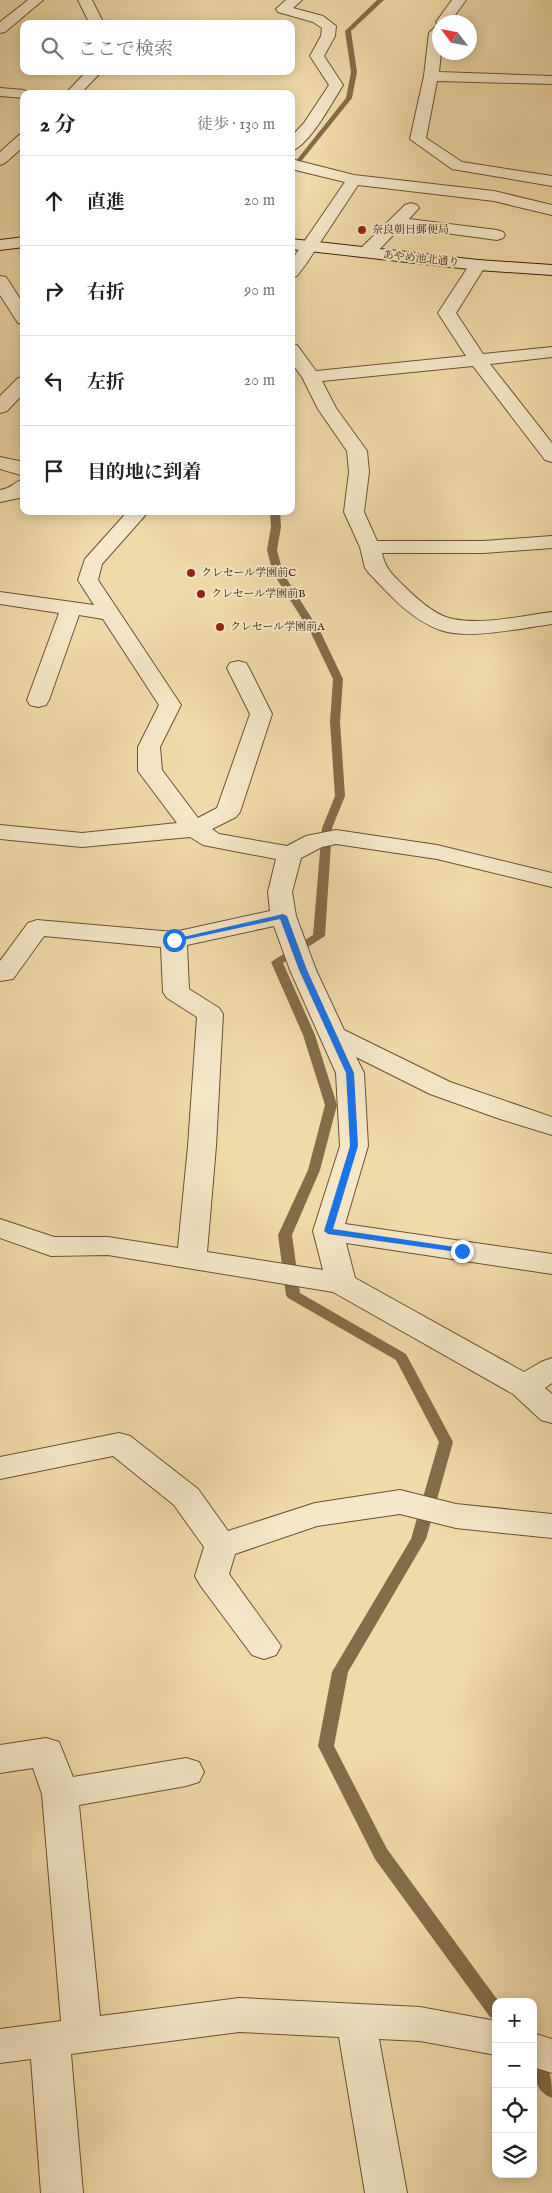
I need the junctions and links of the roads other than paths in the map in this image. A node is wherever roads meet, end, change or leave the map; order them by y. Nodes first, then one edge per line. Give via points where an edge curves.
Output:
1 (36, 0) edge
2 (85, 0) edge
3 (295, 0) edge
4 (459, 0) edge
5 (448, 15) edge
6 (95, 20) edge
7 (0, 29) edge
8 (433, 60) edge
9 (91, 75) edge
10 (432, 76) junction
11 (552, 80) edge
12 (76, 90) edge
13 (0, 92) edge
14 (20, 94) edge
15 (20, 142) edge
16 (295, 142) edge
17 (0, 160) edge
18 (295, 165) edge
19 (354, 180) junction
20 (552, 181) edge
21 (429, 189) junction
22 (552, 210) edge
23 (398, 222) junction
24 (497, 236) dead end
25 (20, 243) edge
26 (295, 245) edge
27 (0, 246) edge
28 (312, 247) junction
29 (366, 253) junction
30 (478, 265) junction
31 (295, 267) edge
32 (552, 270) edge
33 (0, 281) edge
34 (20, 313) edge
35 (552, 352) edge
36 (295, 355) edge
37 (477, 359) junction
38 (311, 377) junction
39 (20, 386) edge
40 (0, 407) edge
41 (552, 456) edge
42 (0, 463) edge
43 (20, 468) edge
44 (20, 490) edge
45 (0, 496) edge
46 (135, 515) edge
47 (552, 542) edge
48 (370, 547) junction
49 (0, 598) edge
50 (71, 608) junction
51 (108, 613) junction
52 (552, 618) edge
53 (238, 668) dead end
54 (38, 700) dead end
55 (194, 829) junction
56 (0, 832) edge
57 (290, 854) junction
58 (552, 880) edge
59 (283, 916) junction
60 (174, 940) junction
61 (0, 973) edge
62 (335, 1036) junction
63 (552, 1126) edge
64 (0, 1228) edge
65 (328, 1231) junction
66 (192, 1258) junction
67 (552, 1264) edge
68 (341, 1283) junction
69 (552, 1369) edge
70 (524, 1386) junction
71 (552, 1412) edge
72 (0, 1468) edge
73 (552, 1526) edge
74 (221, 1546) junction
75 (264, 1646) dead end
76 (0, 1759) edge
77 (186, 1772) dead end
78 (60, 1794) junction
79 (356, 2021) junction
80 (492, 2037) edge
81 (66, 2039) junction
82 (0, 2046) edge
83 (537, 2051) edge
84 (552, 2056) edge
85 (62, 2193) edge
86 (386, 2193) edge

1 - 7 street
2 - 6 street
3 - 16 street via 283,9 318,19 329,26 328,36 317,56 336,86 310,126
4 - 5 street
8 - 10 street
9 - 12 street
10 - 11 street
10 - 20 street via 418,139 457,166
13 - 14 street
15 - 17 street
18 - 19 street
19 - 21 street
19 - 28 street
21 - 22 street via 494,196
21 - 23 street
23 - 24 street
23 - 29 street
25 - 27 street
26 - 28 street, あやめ池北通り
28 - 29 street, あやめ池北通り
28 - 31 street
29 - 30 street, あやめ池北通り
30 - 32 street, あやめ池北通り
30 - 37 street via 447,312
33 - 34 street
35 - 37 street
36 - 38 street
37 - 38 street
37 - 41 street
38 - 48 street via 357,451 359,472 354,512
39 - 40 street
42 - 43 street
44 - 45 street
46 - 51 street via 92,563 88,580
47 - 48 street via 515,546
48 - 52 street via 375,568 403,597 425,614 447,625 480,627
49 - 50 street
50 - 51 street
50 - 54 street
51 - 55 street via 170,705 149,747 150,771
53 - 55 street via 260,714 228,812
55 - 56 street via 82,840
55 - 57 street via 212,840
57 - 58 street via 315,841 336,837 436,852
57 - 59 street via 280,892
59 - 60 street
59 - 62 street via 303,970
60 - 61 street via 37,928 4,974
60 - 66 street via 176,992 210,1014
62 - 63 street via 440,1088
62 - 65 street via 350,1073 354,1146
64 - 66 street via 51,1247 108,1246
65 - 67 street
65 - 68 street
66 - 68 street
68 - 70 street
69 - 70 street
70 - 71 street
72 - 74 street via 119,1444 186,1497
73 - 74 street via 456,1516 400,1502 315,1515
74 - 75 street via 212,1576
76 - 78 street via 46,1752
77 - 78 street
78 - 81 street
79 - 80 street via 420,2024
79 - 81 street via 239,2015
79 - 86 street
81 - 82 street
81 - 85 street
83 - 84 street

